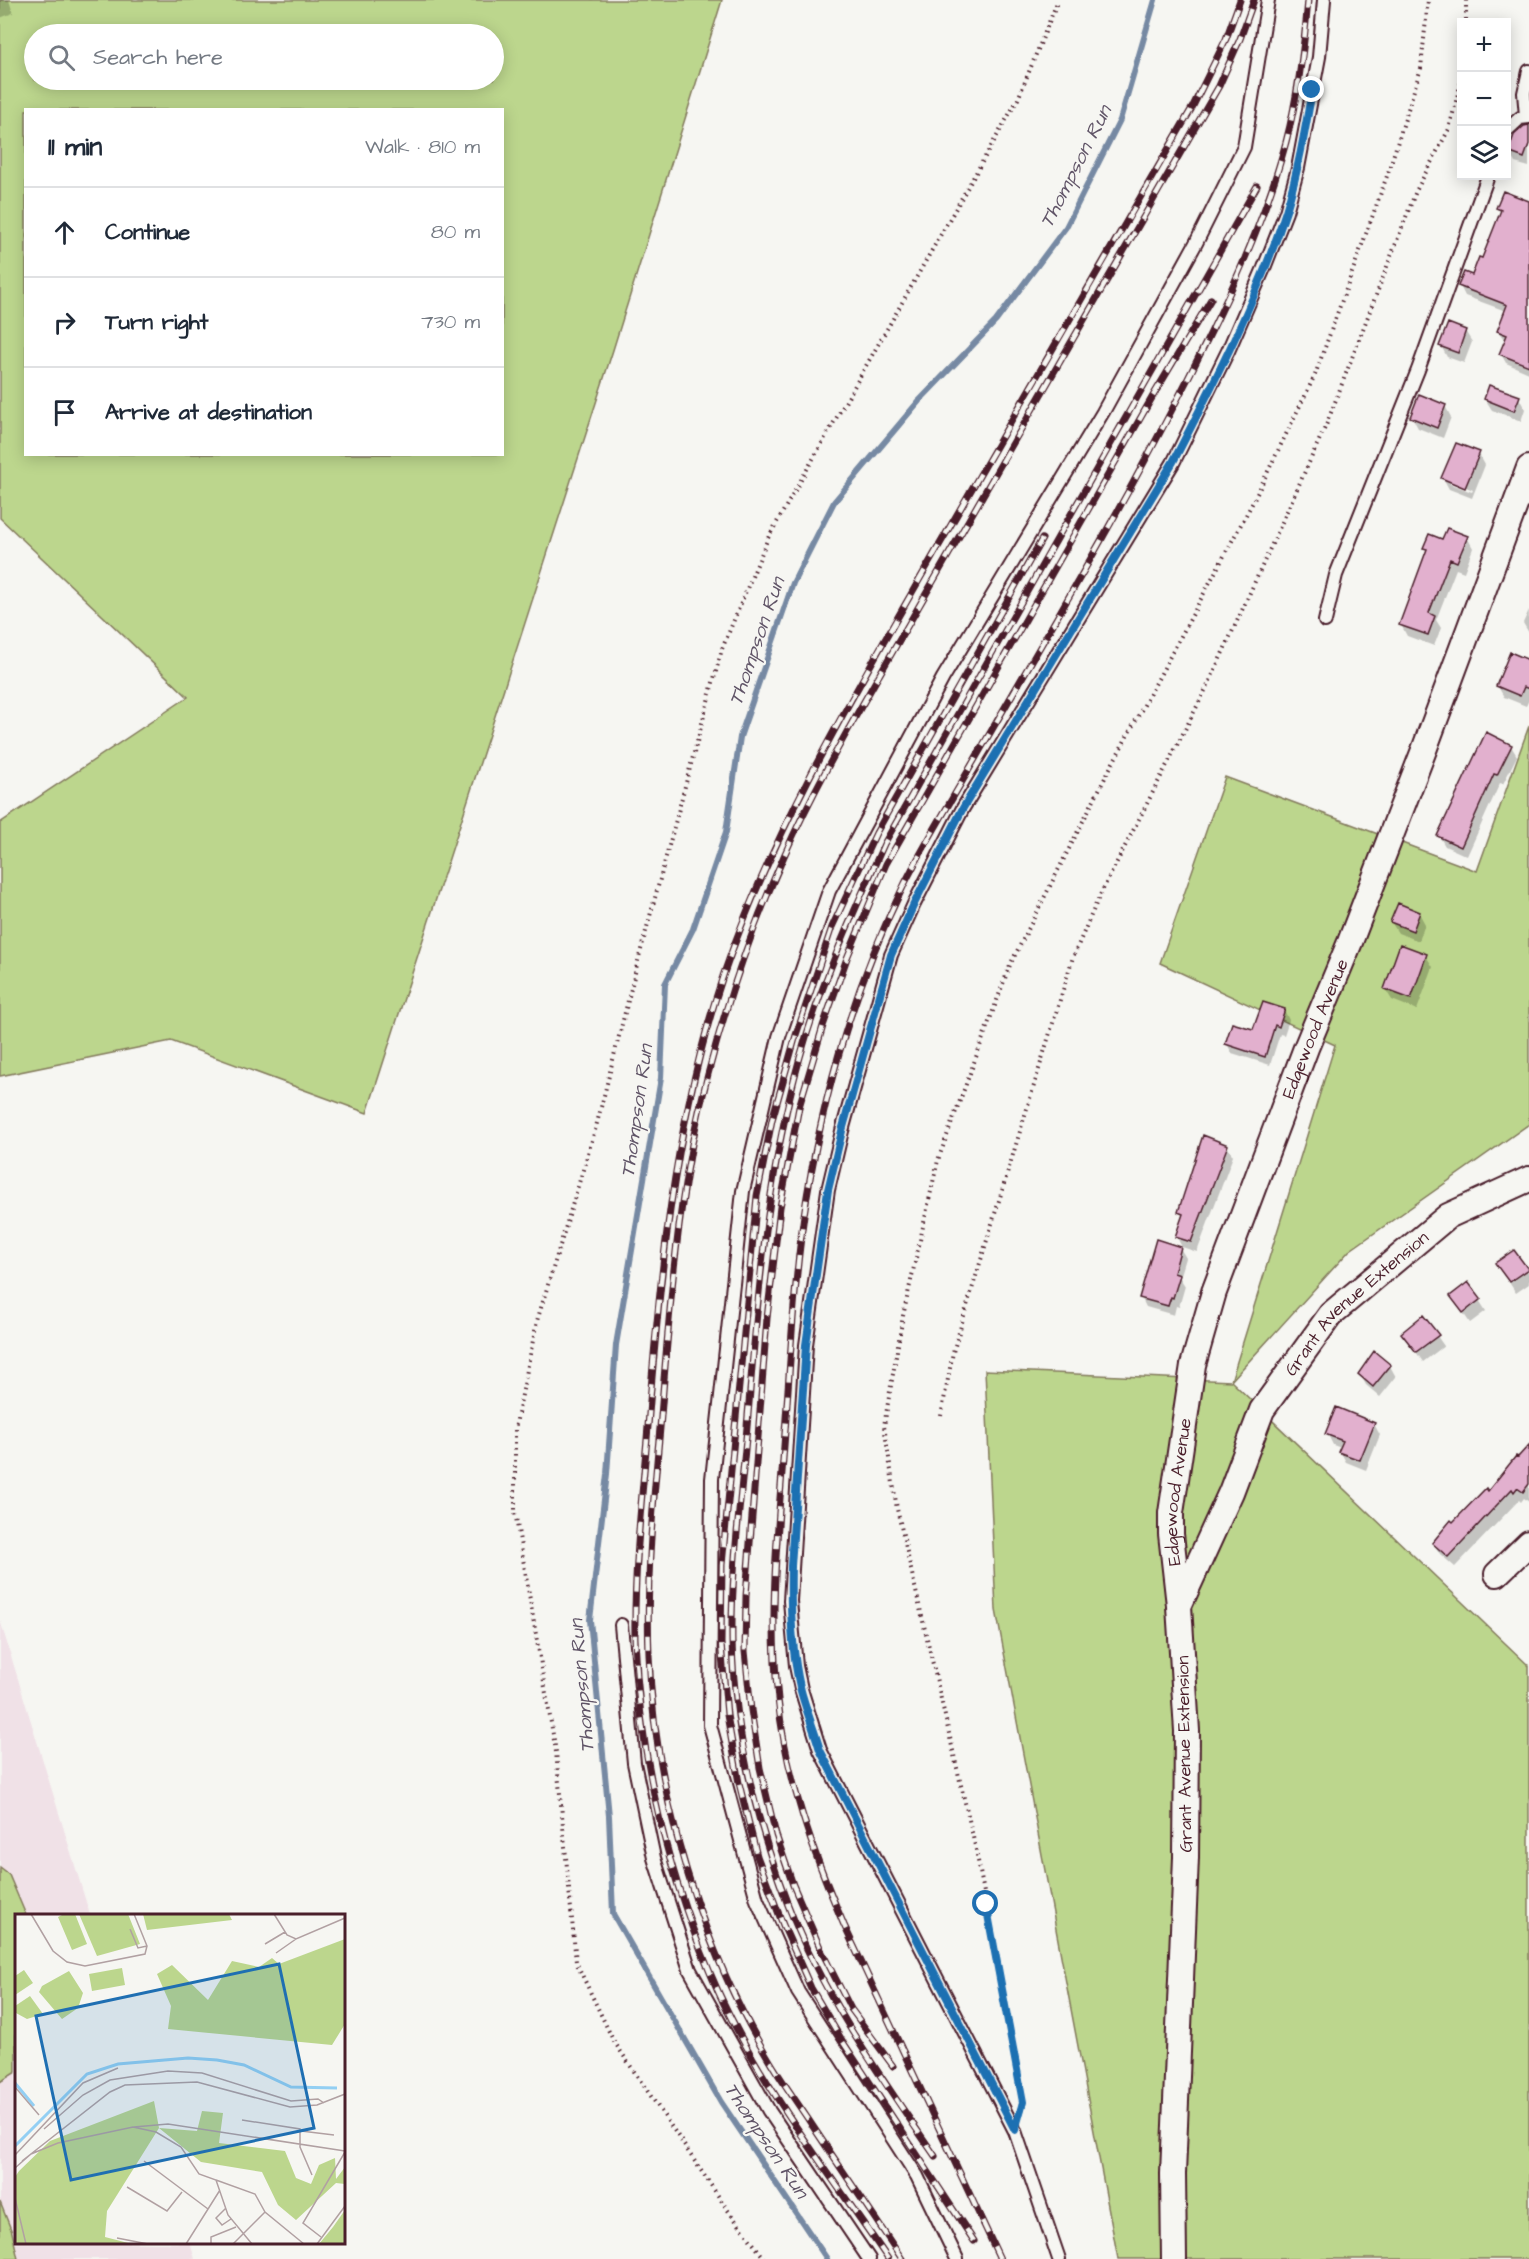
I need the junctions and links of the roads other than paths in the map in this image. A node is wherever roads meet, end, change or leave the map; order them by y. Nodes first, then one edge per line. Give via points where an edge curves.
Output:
1 (1268, 0) edge
2 (1324, 0) edge
3 (1529, 71) edge
4 (1528, 116) edge
5 (1511, 126) edge
6 (1487, 180) edge
7 (1529, 468) edge
8 (1324, 621) dead end
9 (1529, 1179) edge
10 (1529, 1542) edge
11 (1497, 1574) dead end
12 (1179, 1606) junction
13 (621, 1625) dead end
14 (869, 2259) edge
15 (957, 2259) edge
16 (1059, 2259) edge
17 (1174, 2259) edge

1 - 15 lane via 1244,147 1103,412 943,678 829,891 779,1037 743,1191 712,1479 710,1725 757,1900 798,1992 917,2176
2 - 16 lane via 1298,168 1278,231 1228,351 1173,462 963,808 891,955 828,1190 812,1291 791,1566 793,1638 801,1689 820,1750 1015,2130
3 - 4 lane via 1524,93
4 - 5 lane
6 - 8 lane via 1418,370 1336,575
7 - 12 street, Edgewood Avenue via 1214,1292 1191,1376 1171,1513
9 - 12 street, Grant Avenue Extension via 1448,1216 1331,1314 1262,1410 1231,1492
10 - 11 street
12 - 17 street, Grant Avenue Extension via 1187,1731 1173,2174
13 - 14 lane via 637,1774 654,1858 690,1970 770,2111

